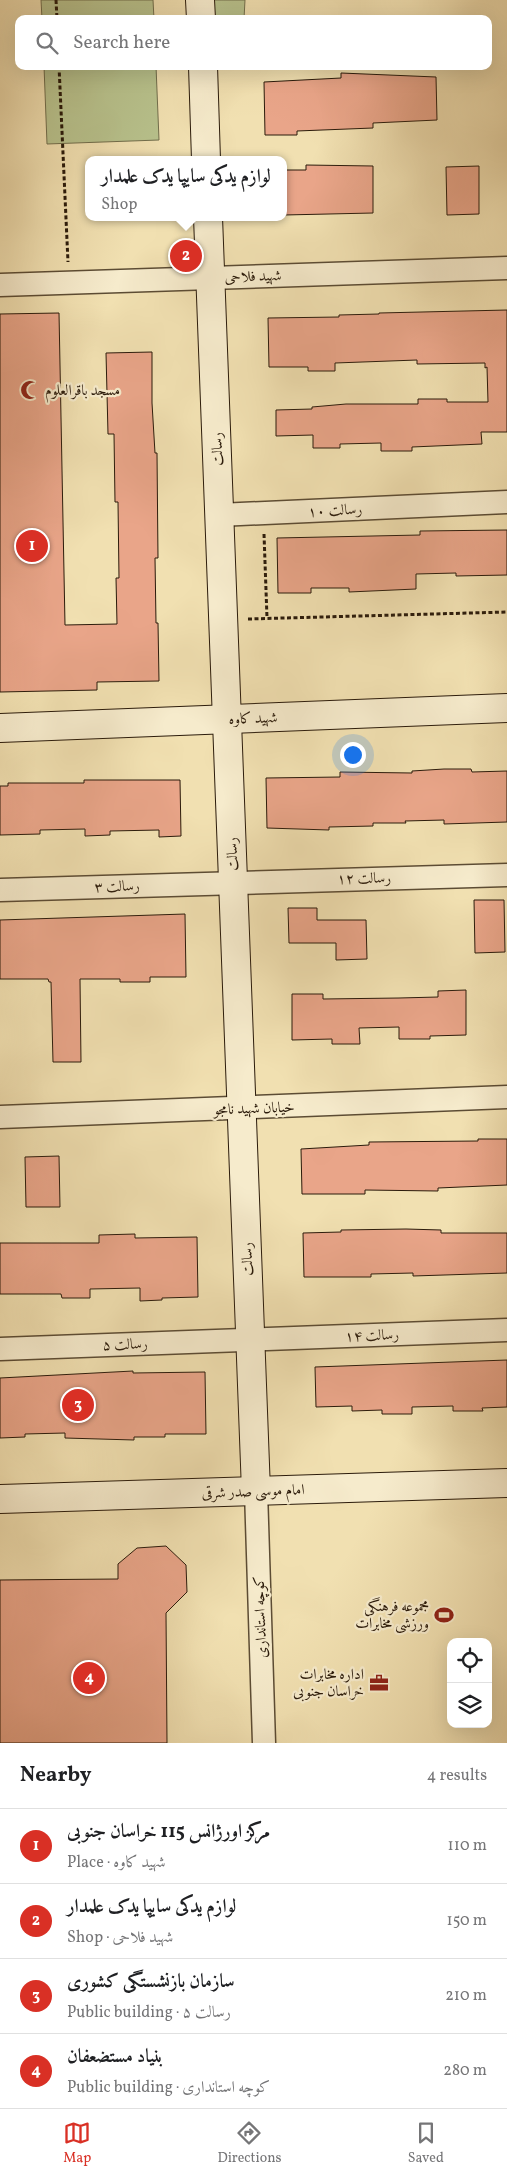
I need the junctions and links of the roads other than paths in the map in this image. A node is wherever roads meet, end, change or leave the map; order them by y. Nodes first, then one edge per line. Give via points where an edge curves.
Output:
1 (200, 0) edge
2 (201, 15) edge
3 (202, 70) edge
4 (206, 156) edge
5 (208, 221) edge
6 (507, 268) edge
7 (210, 277) junction
8 (0, 285) edge
9 (507, 502) edge
10 (219, 515) junction
11 (507, 708) edge
12 (227, 719) junction
13 (0, 728) edge
14 (501, 875) edge
15 (233, 882) junction
16 (0, 890) edge
17 (507, 1097) edge
18 (241, 1109) junction
19 (0, 1117) edge
20 (501, 1330) edge
21 (250, 1339) junction
22 (0, 1349) edge
23 (507, 1483) edge
24 (256, 1491) junction
25 (0, 1499) edge
26 (264, 1743) edge

1 - 2 street
3 - 4 street
5 - 7 street, رسالت
6 - 7 street, شهید فلاحی
7 - 8 street, شهید فلاحی
7 - 10 street, رسالت
9 - 10 street, رسالت ۱۰
10 - 12 street, رسالت
11 - 12 street, شهید کاوه
12 - 13 street, شهید کاوه
12 - 15 street, رسالت
14 - 15 street, رسالت ۱۲
15 - 16 street, رسالت ۳
15 - 18 street, رسالت
17 - 18 street, خیابان شهید نامجو
18 - 19 street, خیابان شهید نامجو
18 - 21 street, رسالت
20 - 21 street, رسالت ۱۴
21 - 22 street, رسالت ۵
21 - 24 street, رسالت
23 - 24 street, امام موسی صدر شرقی
24 - 25 street, امام موسی صدر شرقی
24 - 26 street, کوچه استانداری

